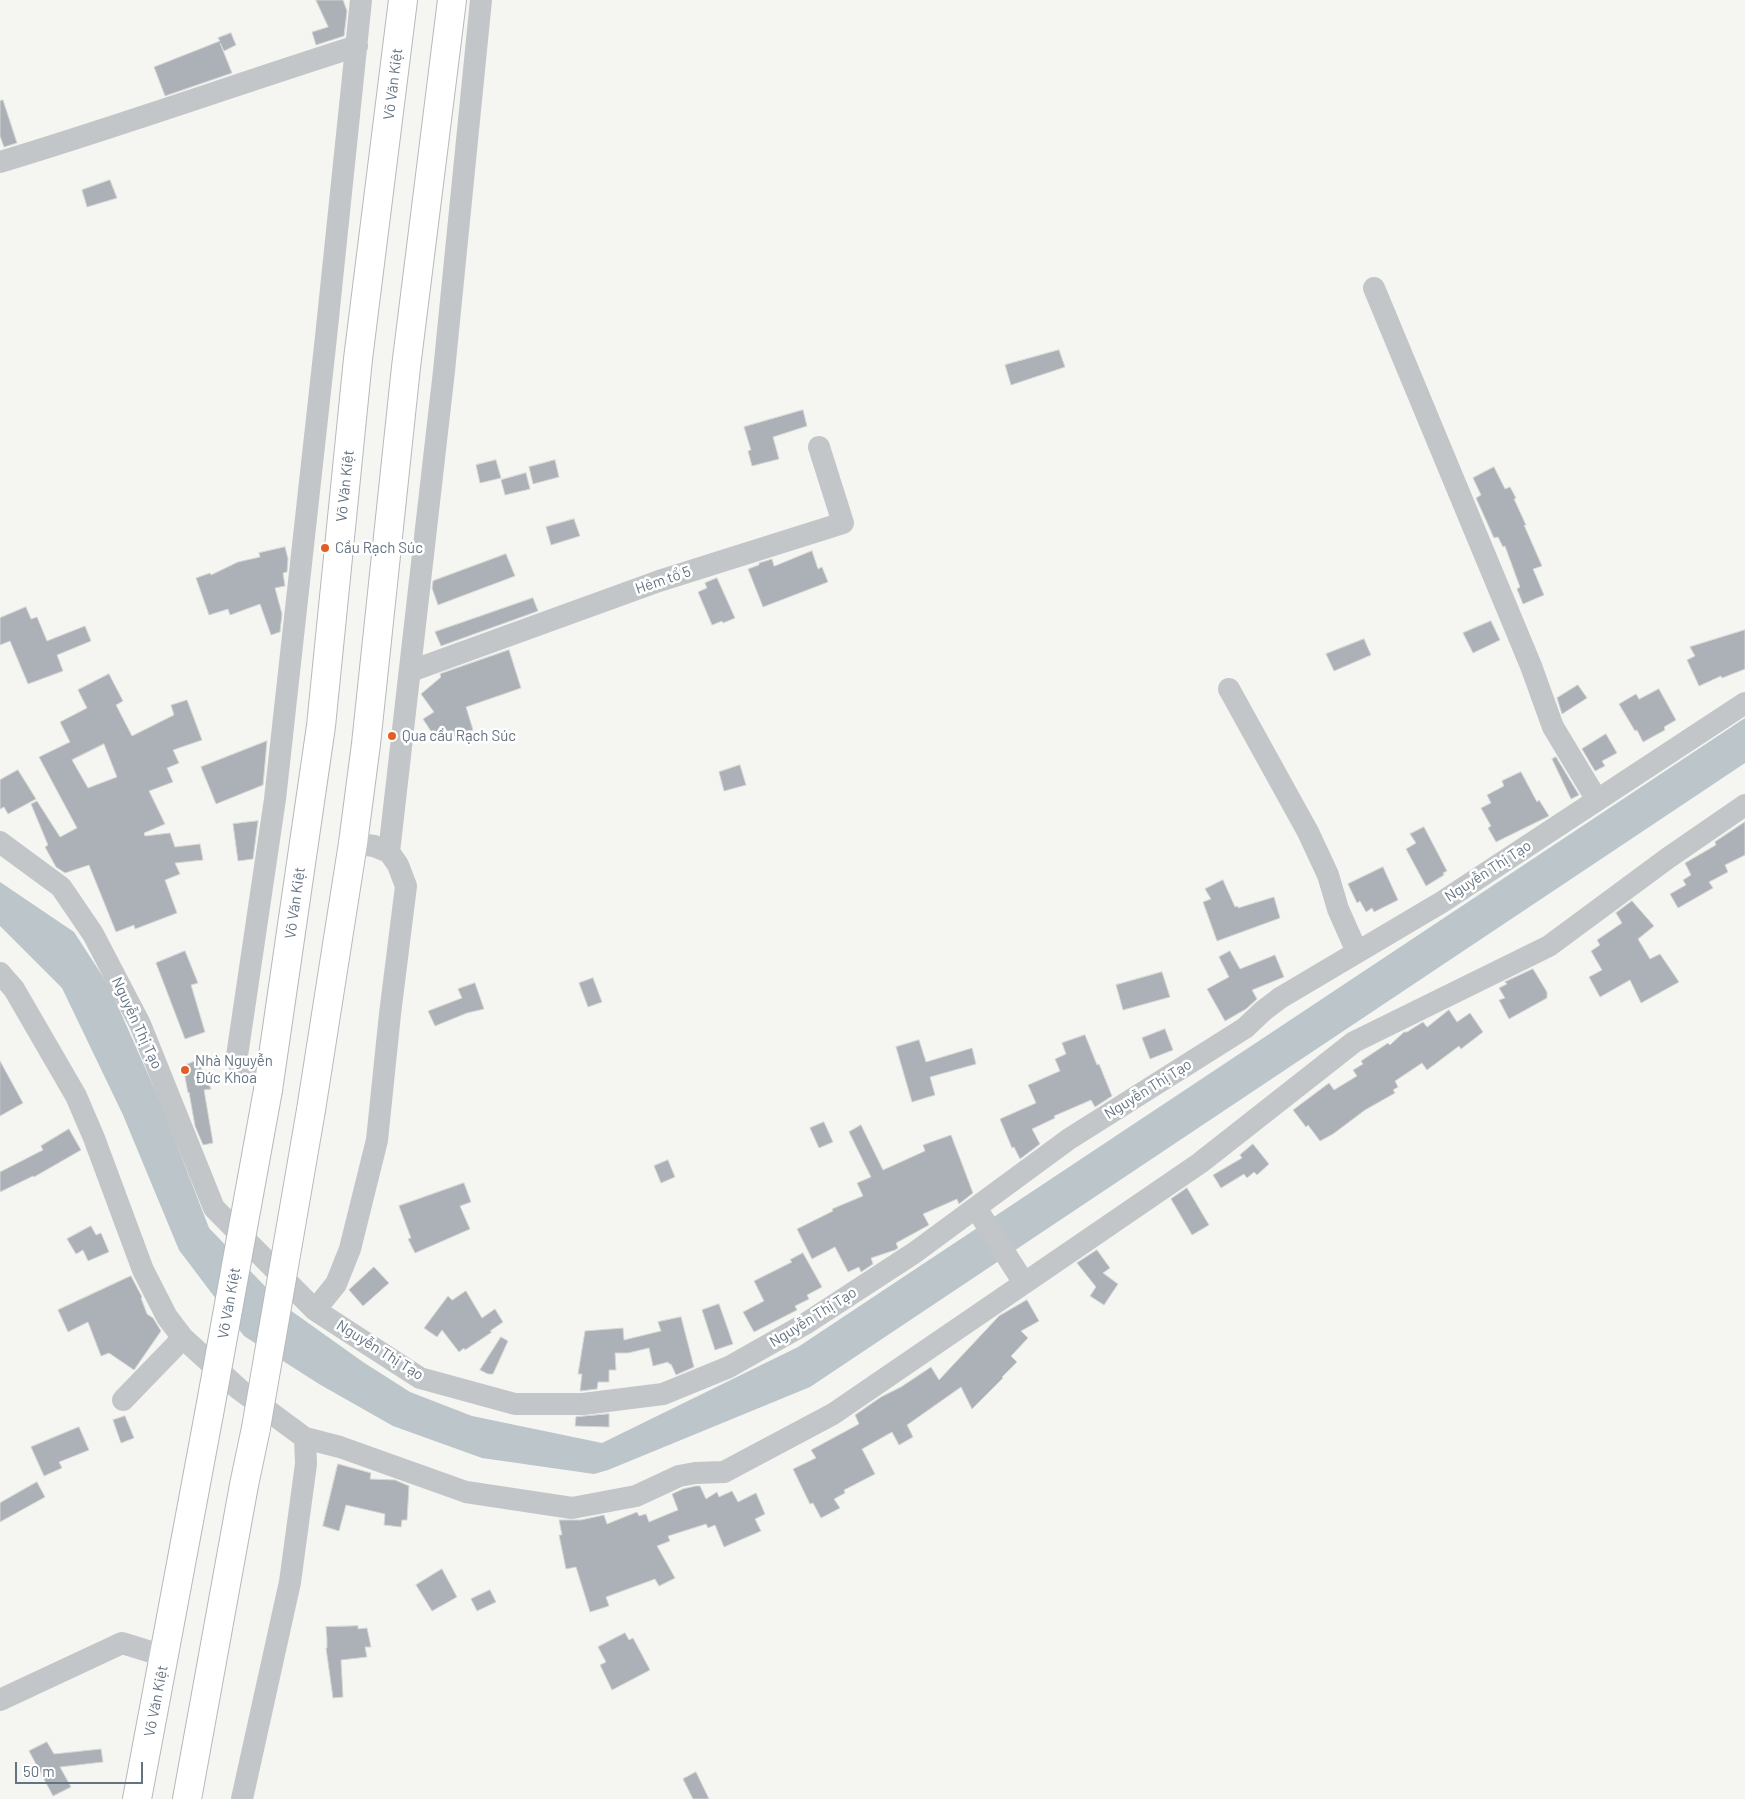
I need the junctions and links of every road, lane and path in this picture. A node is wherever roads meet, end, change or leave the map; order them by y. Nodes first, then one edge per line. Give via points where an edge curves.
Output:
1 (361, 0) edge
2 (403, 0) edge
3 (452, 0) edge
4 (481, 0) edge
5 (356, 46) junction
6 (0, 162) edge
7 (1374, 288) dead end
8 (819, 447) dead end
9 (411, 671) junction
10 (1229, 689) dead end
11 (1745, 702) edge
12 (1597, 800) junction
13 (1745, 805) edge
14 (0, 842) edge
15 (353, 843) junction
16 (389, 852) junction
17 (1357, 952) junction
18 (0, 972) edge
19 (269, 1082) junction
20 (981, 1216) junction
21 (1019, 1276) junction
22 (315, 1310) junction
23 (183, 1338) junction
24 (123, 1400) dead end
25 (305, 1438) junction
26 (164, 1656) junction
27 (0, 1700) edge
28 (137, 1799) edge
29 (187, 1799) edge
30 (242, 1799) edge

1 - 5 street
2 - 19 main road, Võ Văn Kiệt via 358,359 322,726
3 - 15 main road via 407,358
4 - 9 street
5 - 6 street
5 - 19 street via 275,799 237,1056 243,1068
7 - 12 street via 1553,727
8 - 9 street, Hẻm tổ 5 via 843,522 659,581
9 - 16 street
10 - 17 street via 1308,832
11 - 12 street, Nguyễn Thị Tạo
12 - 17 street, Nguyễn Thị Tạo via 1442,902
13 - 21 street via 1549,946 1354,1042 1200,1163
14 - 22 street, Nguyễn Thị Tạo via 61,887 92,934 140,1024 214,1208
15 - 16 street
15 - 29 main road, bridge via 256,1428
16 - 22 street via 406,886 377,1140 350,1249 336,1284
17 - 20 street, Nguyễn Thị Tạo via 1280,998 1245,1028 1069,1138
18 - 23 street via 14,989 76,1096 143,1270 167,1317
19 - 26 main road, Võ Văn Kiệt, bridge
20 - 21 street
20 - 22 street, Nguyễn Thị Tạo via 914,1253 805,1324 729,1367 663,1394 583,1404 515,1404 420,1378
21 - 25 street via 833,1414 724,1472 679,1476 636,1496 572,1508 466,1492 340,1447
23 - 24 street
23 - 25 street via 240,1390
25 - 30 street via 306,1464 290,1582
26 - 27 street via 122,1643
26 - 28 main road, Võ Văn Kiệt

